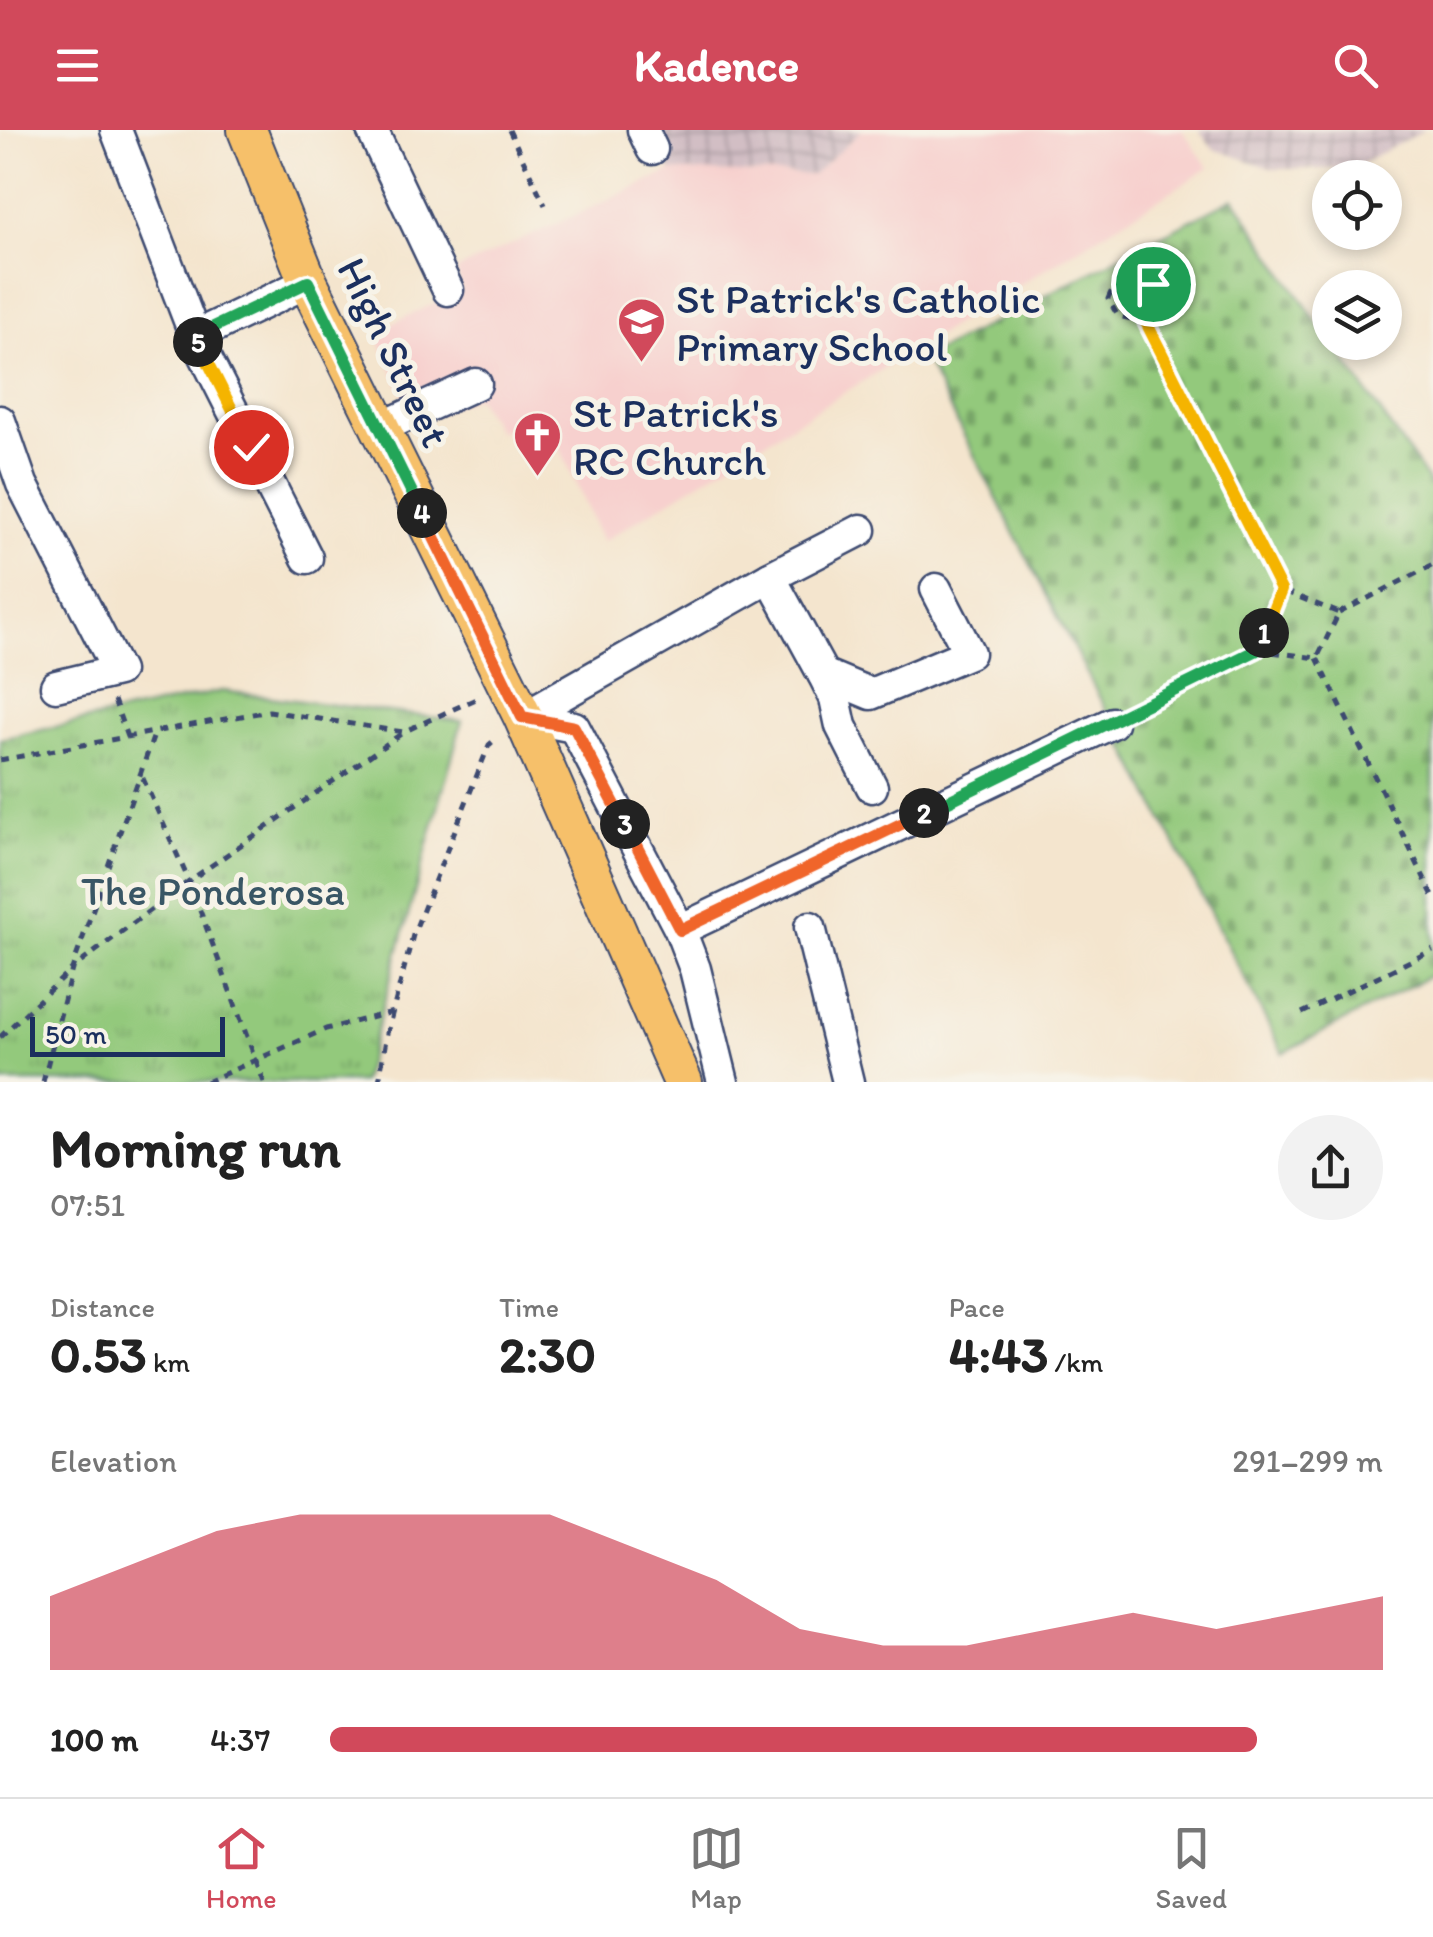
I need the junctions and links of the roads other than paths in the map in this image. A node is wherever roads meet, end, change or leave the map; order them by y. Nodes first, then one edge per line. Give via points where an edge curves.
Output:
1 (116, 130) edge
2 (246, 130) edge
3 (372, 130) edge
4 (308, 282) junction
5 (448, 290) dead end
6 (195, 336) junction
7 (476, 384) dead end
8 (0, 420) edge
9 (380, 428) junction
10 (862, 530) dead end
11 (307, 558) dead end
12 (770, 577) junction
13 (936, 589) dead end
14 (823, 674) junction
15 (56, 686) dead end
16 (515, 701) junction
17 (1112, 722) road end
18 (872, 788) dead end
19 (810, 927) dead end
20 (680, 930) junction
21 (683, 1082) edge
22 (723, 1082) edge
23 (848, 1082) edge

1 - 6 street
2 - 4 main road, High Street
3 - 5 street
4 - 6 street
4 - 9 main road, High Street
6 - 11 street
7 - 9 street
8 - 15 street via 22,484 118,671
9 - 16 main road, High Street
10 - 12 street
12 - 14 street
12 - 16 street
13 - 14 street via 969,653 871,694
14 - 18 street
16 - 20 street via 574,727
16 - 21 main road, High Street
17 - 20 street
19 - 23 street
20 - 22 street

